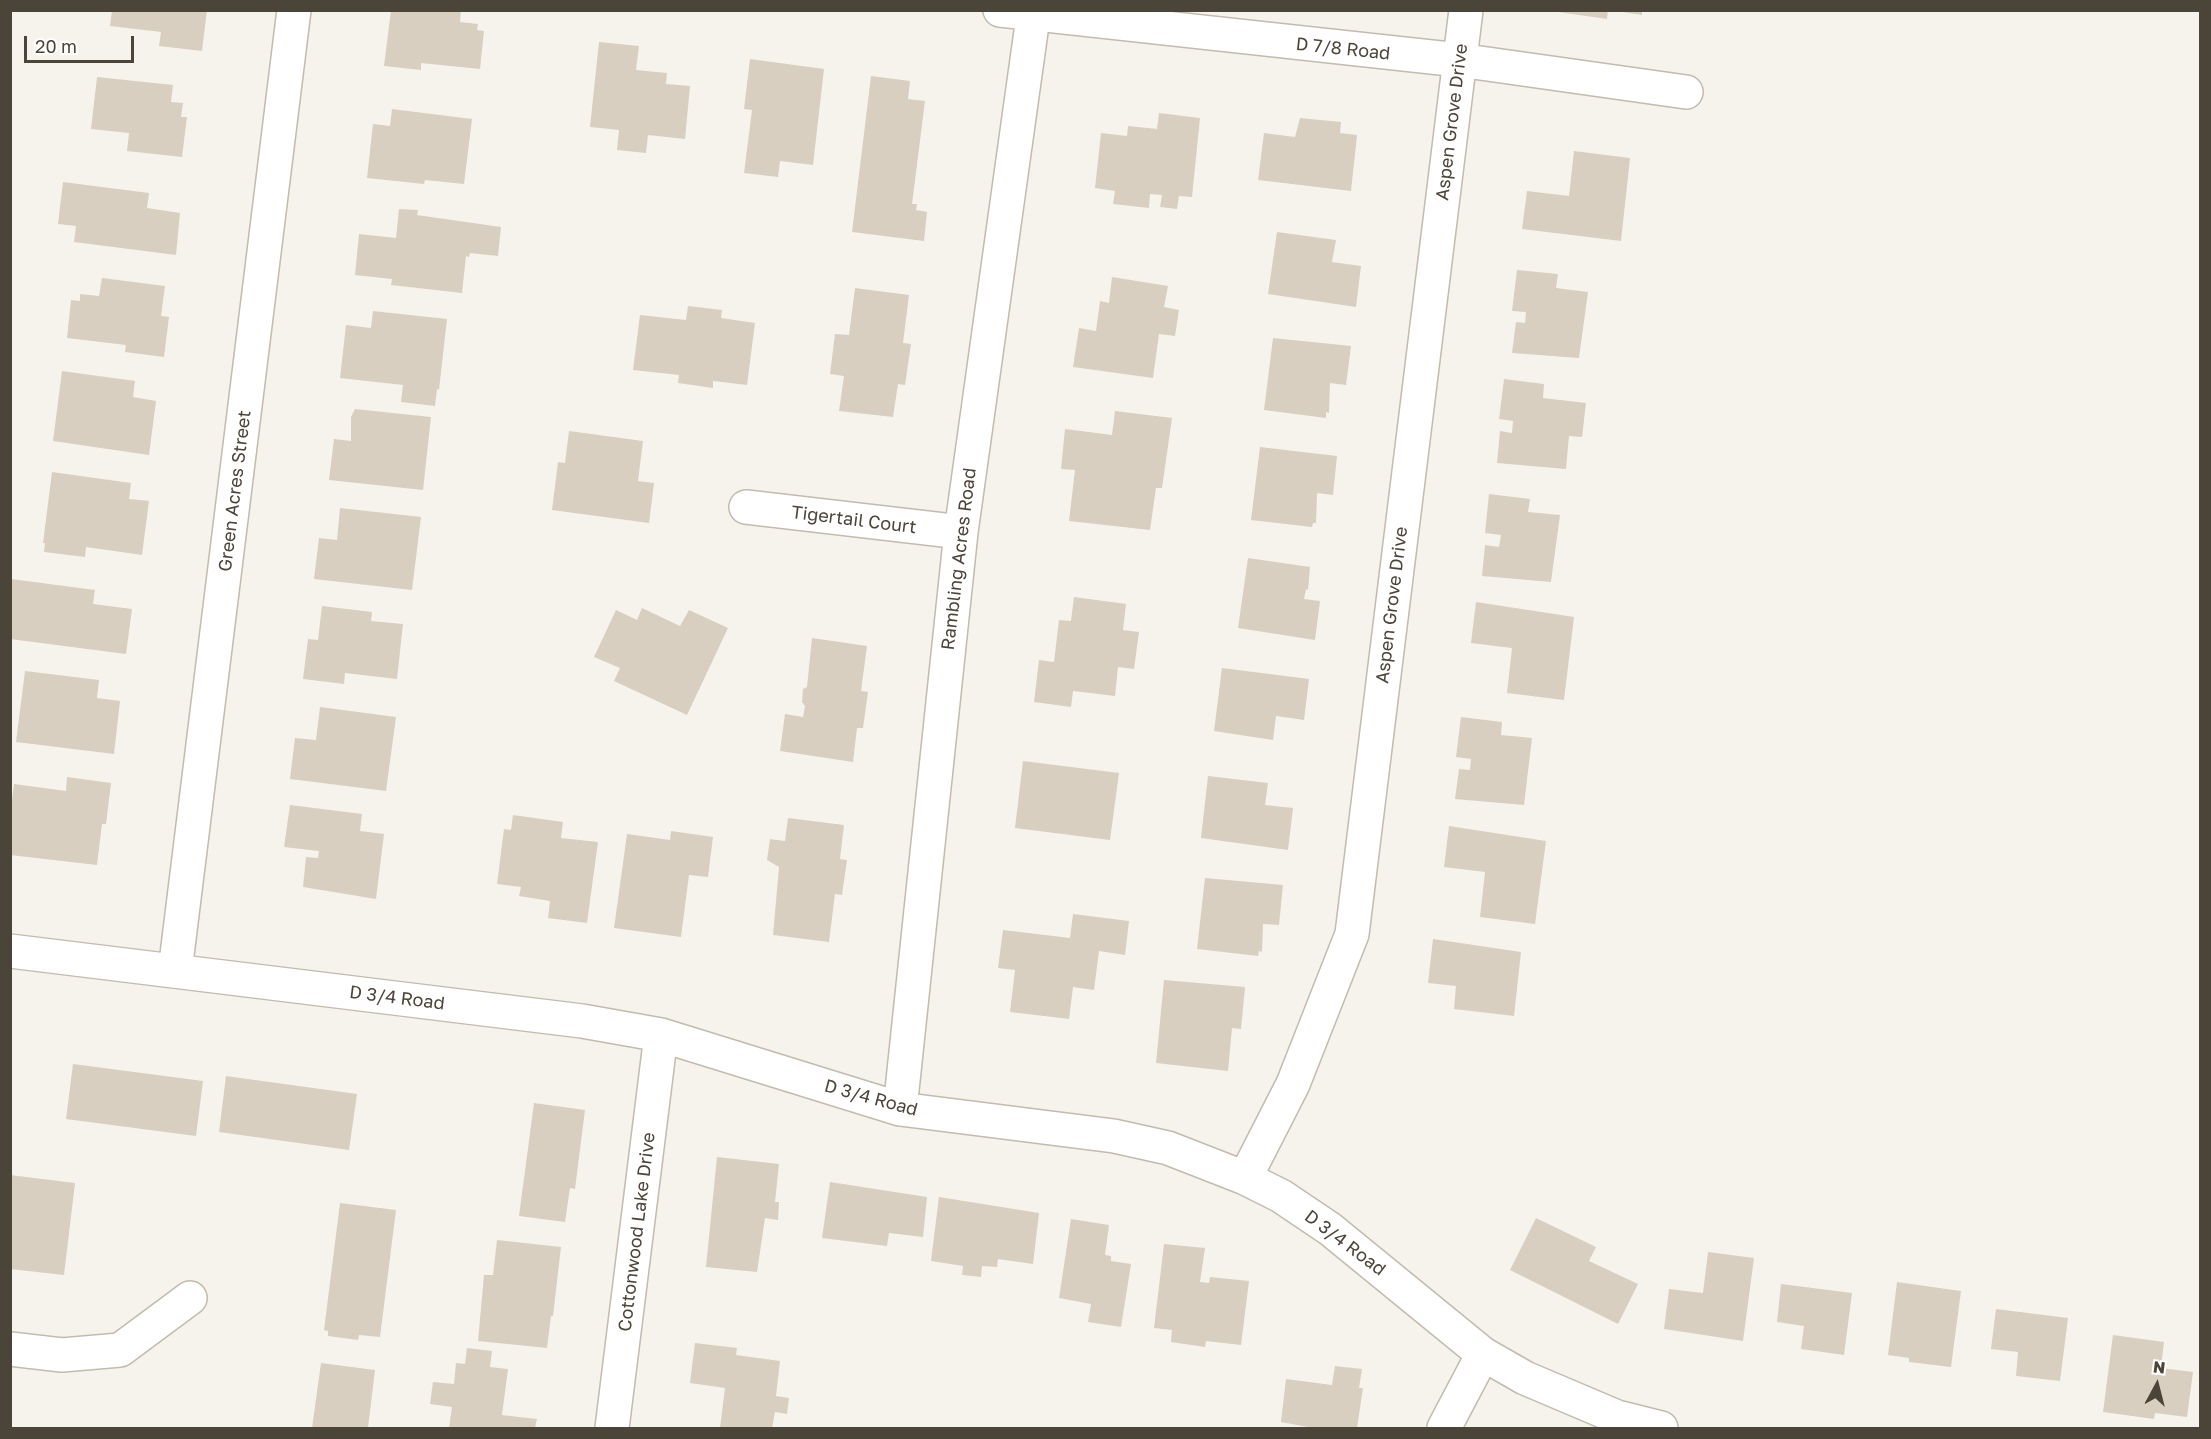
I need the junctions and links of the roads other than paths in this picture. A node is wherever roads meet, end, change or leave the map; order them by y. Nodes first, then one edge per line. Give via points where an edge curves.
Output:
1 (294, 10) edge
2 (1000, 10) edge
3 (1466, 10) edge
4 (1033, 13) edge
5 (1459, 60) junction
6 (1686, 92) dead end
7 (746, 507) dead end
8 (961, 532) junction
9 (10, 951) edge
10 (175, 970) junction
11 (662, 1035) junction
12 (900, 1109) junction
13 (1245, 1178) junction
14 (190, 1298) dead end
15 (10, 1349) edge
16 (1483, 1354) junction
17 (612, 1428) edge
18 (1444, 1428) edge
19 (1661, 1428) edge

1 - 10 street, Green Acres Street
2 - 4 street, D 7/8 Road
3 - 5 street, Aspen Grove Drive
4 - 5 street, D 7/8 Road
4 - 8 street, Rambling Acres Road
5 - 6 street, D 7/8 Road
5 - 13 street, Aspen Grove Drive via 1352,934 1293,1084
7 - 8 street, Tigertail Court
8 - 12 street, Rambling Acres Road
9 - 10 street, D 3/4 Road
10 - 11 street, D 3/4 Road via 582,1021
11 - 12 street, D 3/4 Road
11 - 17 street, Cottonwood Lake Drive
12 - 13 street, D 3/4 Road via 1113,1136 1168,1149
13 - 16 street, D 3/4 Road via 1281,1196 1330,1229
14 - 15 street via 120,1350 62,1355
16 - 18 street
16 - 19 street, D 3/4 Road via 1569,1399

